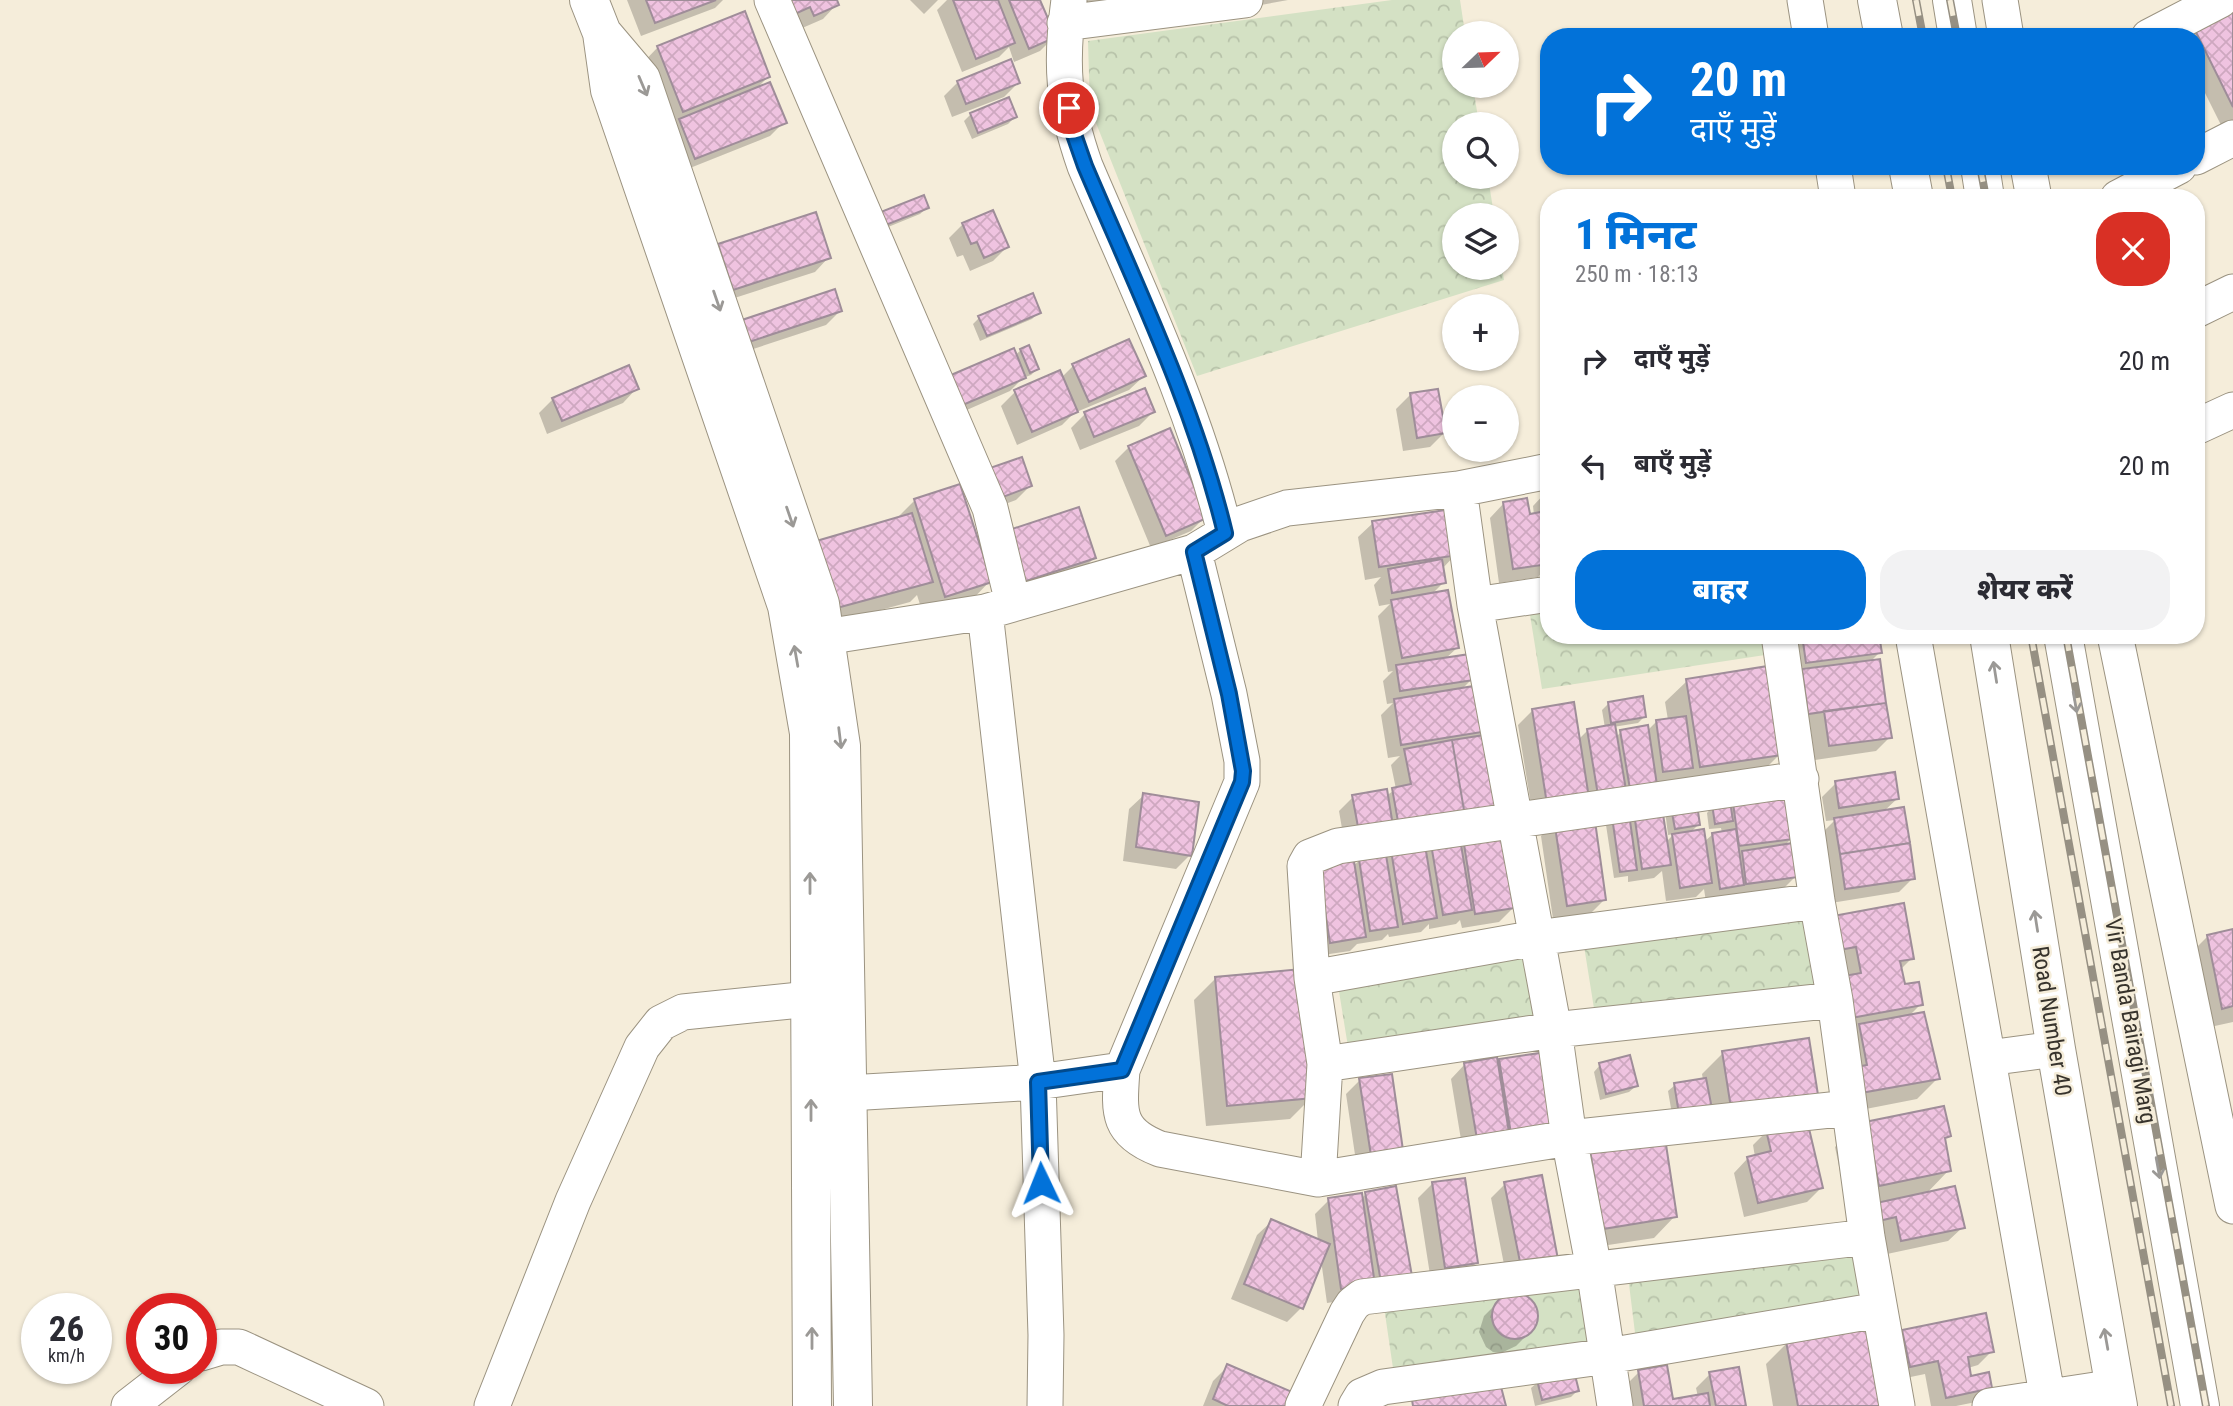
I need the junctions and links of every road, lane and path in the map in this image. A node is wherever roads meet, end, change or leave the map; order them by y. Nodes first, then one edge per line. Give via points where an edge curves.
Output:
1 (772, 0) edge
2 (1245, 0) edge
3 (1805, 0) edge
4 (1877, 0) edge
5 (1952, 0) edge
6 (2000, 0) edge
7 (2220, 0) edge
8 (1067, 11) edge
9 (595, 16) edge
10 (1810, 28) edge
11 (1882, 28) edge
12 (1957, 28) edge
13 (2005, 28) edge
14 (2166, 28) edge
15 (2233, 138) edge
16 (2205, 152) edge
17 (2162, 175) edge
18 (2135, 189) edge
19 (2233, 292) edge
20 (2205, 306) edge
21 (2233, 410) edge
22 (2205, 423) edge
23 (1540, 473) edge
24 (1459, 489) junction
25 (1225, 533) junction
26 (1194, 552) junction
27 (1540, 595) edge
28 (1475, 605) junction
29 (999, 607) junction
30 (825, 637) junction
31 (1780, 644) edge
32 (1915, 644) edge
33 (1990, 644) edge
34 (2065, 644) edge
35 (2117, 644) edge
36 (1801, 779) junction
37 (1516, 819) junction
38 (1817, 901) junction
39 (1536, 938) junction
40 (1312, 978) junction
41 (810, 999) junction
42 (1835, 1000) junction
43 (1554, 1030) junction
44 (2056, 1049) junction
45 (1988, 1058) junction
46 (1325, 1064) junction
47 (1122, 1070) junction
48 (1038, 1082) junction
49 (848, 1093) junction
50 (1849, 1108) junction
51 (1569, 1138) junction
52 (1318, 1179) junction
53 (2233, 1206) edge
54 (1867, 1237) junction
55 (1594, 1269) junction
56 (1879, 1310) junction
57 (217, 1348) edge
58 (1608, 1356) junction
59 (157, 1384) edge
60 (2116, 1397) edge
61 (2048, 1401) edge
62 (129, 1406) edge
63 (366, 1406) edge
64 (492, 1406) edge
65 (812, 1406) edge
66 (853, 1406) edge
67 (1045, 1406) edge
68 (1303, 1406) edge
69 (1356, 1406) edge
70 (1615, 1406) edge
71 (1897, 1406) edge
72 (1990, 1406) edge
73 (2200, 1406) edge

1 - 29 street via 990,508
2 - 8 street
3 - 10 street
4 - 11 street
5 - 12 street
6 - 13 street
7 - 14 street
8 - 25 street via 1063,61 1071,126 1186,403
9 -> 30 street via 641,79 820,604
41 -> 9 street via 809,733 787,606 610,90
15 - 16 street
17 - 18 street
19 - 20 street
21 - 22 street
23 - 24 street
24 - 25 street via 1287,508
24 - 28 street
25 - 26 street
26 - 29 street
26 - 47 street via 1229,694 1242,782
27 - 28 street
28 - 37 street
29 - 30 street
29 - 48 street
30 -> 49 street via 841,746
31 - 36 street
32 - 45 street
44 -> 33 street, Road Number 40
34 -> 73 street, Vir Banda Bairagi Marg
35 - 53 street
36 - 37 street
36 - 38 street
37 - 39 street
37 - 40 street via 1338,846 1310,857 1305,866
38 - 39 street
38 - 42 street
39 - 40 street
39 - 43 street
40 - 46 street
41 - 64 street via 683,1012 661,1023 642,1047 573,1201
65 -> 41 street
42 - 43 street
42 - 50 street
43 - 46 street
43 - 51 street
44 - 45 street
60 -> 44 street, Road Number 40
45 - 61 street
46 - 52 street
47 - 48 street
47 - 52 street via 1123,1122 1146,1144
48 - 49 street
48 - 67 street
49 - 66 street
50 - 51 street
50 - 54 street
51 - 52 street
51 - 55 street
54 - 55 street
54 - 56 street
55 - 58 street
55 - 68 street via 1362,1297 1347,1313
56 - 58 street
56 - 71 street
57 - 63 street via 239,1347
58 - 69 street via 1383,1387 1362,1396
58 - 70 street
59 - 62 street
60 - 61 street
61 - 72 street

